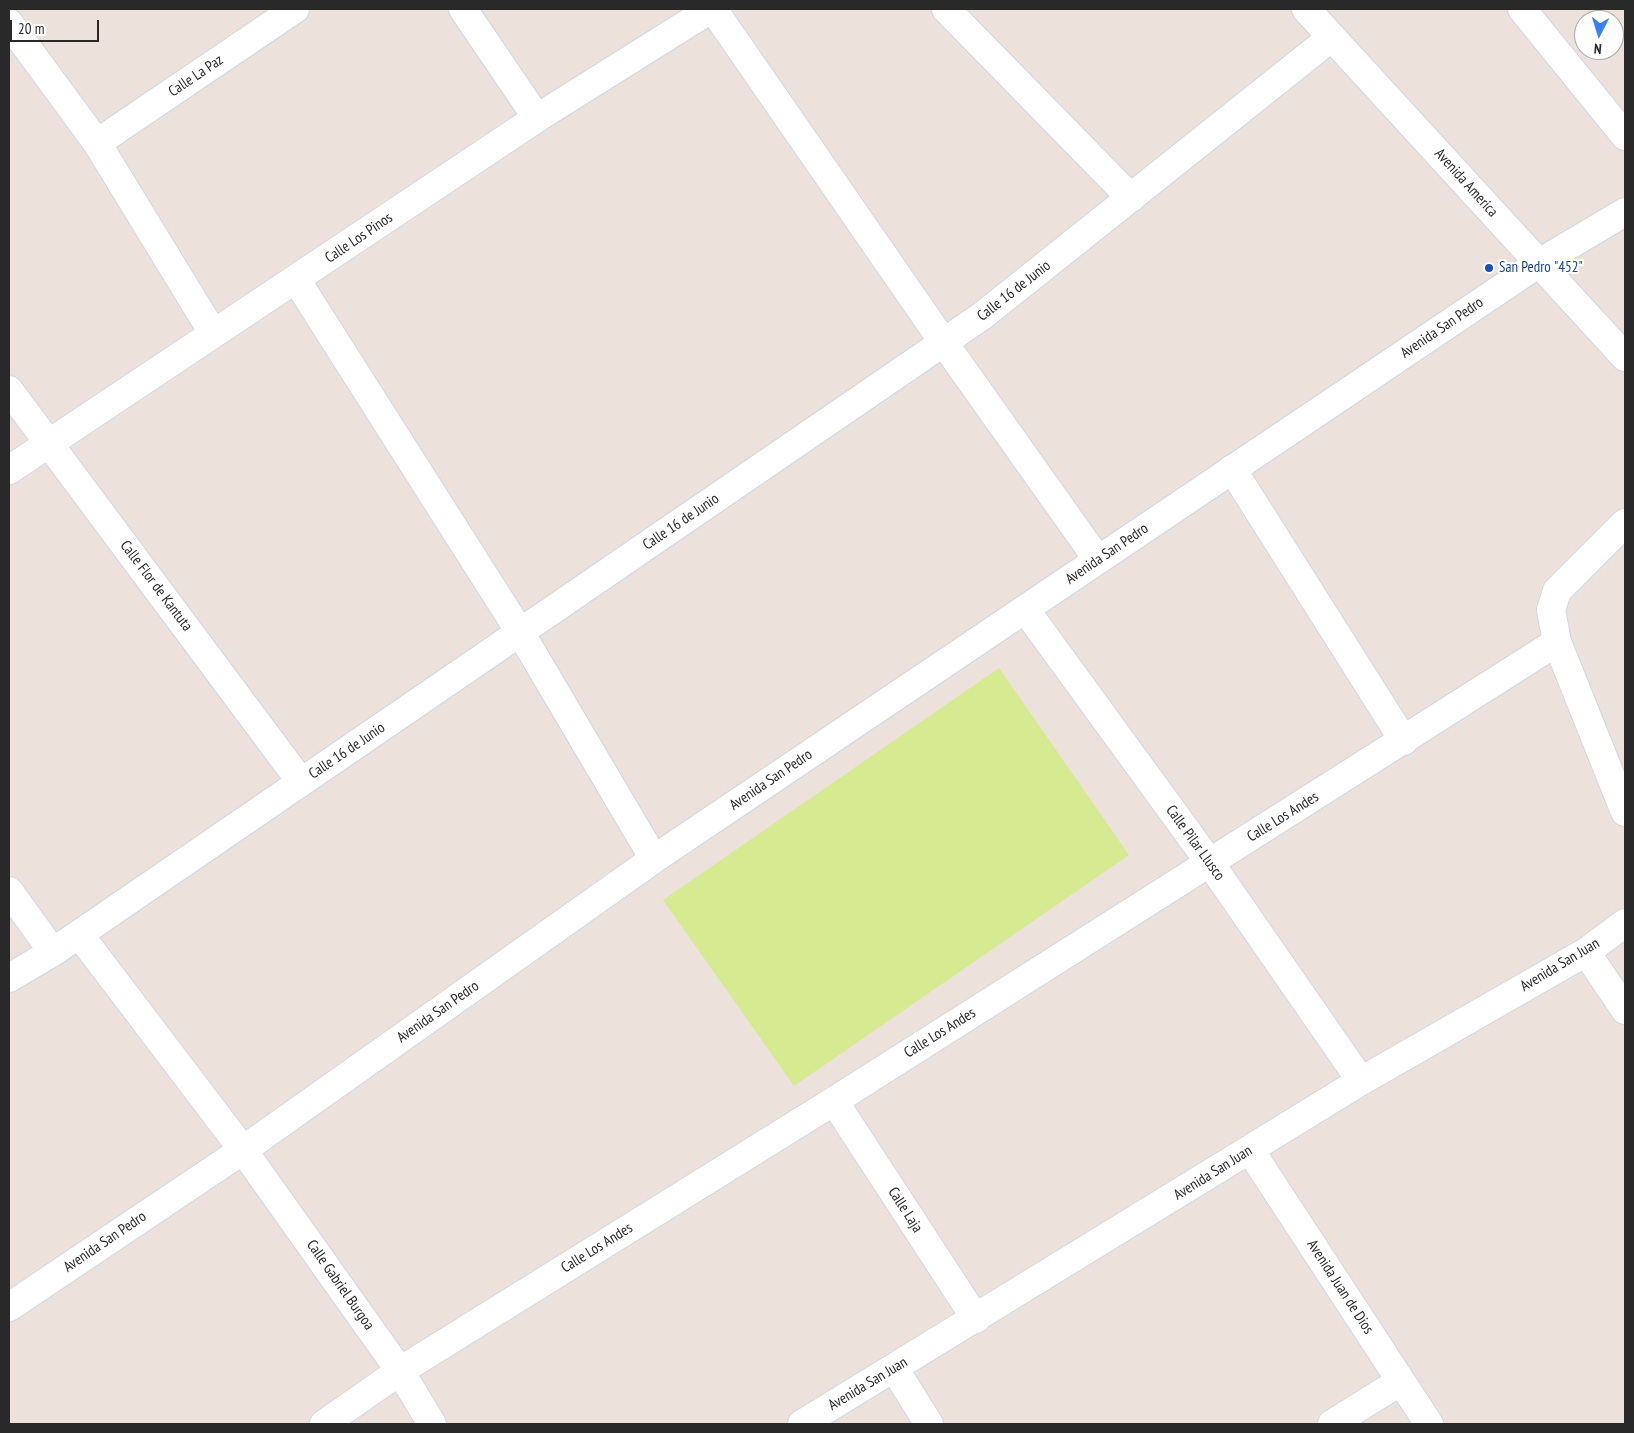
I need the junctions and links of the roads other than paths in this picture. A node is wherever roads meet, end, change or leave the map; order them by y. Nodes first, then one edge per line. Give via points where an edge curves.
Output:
1 (463, 9) edge
2 (712, 9) edge
3 (946, 9) edge
4 (1306, 9) edge
5 (1522, 9) edge
6 (290, 10) edge
7 (9, 23) edge
8 (1332, 37) junction
9 (537, 118) junction
10 (1625, 136) edge
11 (97, 143) junction
12 (1131, 198) junction
13 (1625, 212) edge
14 (1539, 263) junction
15 (297, 281) junction
16 (213, 333) junction
17 (944, 343) junction
18 (1625, 357) edge
19 (9, 390) edge
20 (51, 444) junction
21 (1232, 469) junction
22 (9, 470) edge
23 (1625, 523) edge
24 (1098, 560) junction
25 (1025, 609) junction
26 (520, 632) junction
27 (1557, 642) junction
28 (1404, 741) junction
29 (301, 782) junction
30 (1625, 812) edge
31 (654, 859) junction
32 (1210, 863) junction
33 (9, 892) edge
34 (1625, 923) edge
35 (79, 934) junction
36 (52, 952) junction
37 (1586, 952) junction
38 (9, 978) edge
39 (1625, 1010) edge
40 (1361, 1081) junction
41 (834, 1101) junction
42 (243, 1150) junction
43 (1250, 1150) junction
44 (9, 1307) edge
45 (976, 1318) junction
46 (894, 1368) junction
47 (400, 1371) junction
48 (1401, 1381) junction
49 (324, 1424) edge
50 (432, 1424) edge
51 (802, 1424) edge
52 (929, 1424) edge
53 (1332, 1424) edge
54 (1430, 1424) edge

1 - 9 street
2 - 9 street, Calle Los Pinos
2 - 17 street
3 - 12 street
4 - 8 street, Avenida America
5 - 10 street
6 - 11 street, Calle La Paz
7 - 11 street
8 - 12 street, Calle 16 de Junio
8 - 14 street, Avenida America
9 - 15 street, Calle Los Pinos
11 - 16 street
12 - 17 street, Calle 16 de Junio
13 - 14 street, Avenida San Pedro
14 - 18 street, Avenida America
14 - 21 street, Avenida San Pedro
15 - 16 street, Calle Los Pinos
15 - 26 street
16 - 20 street, Calle Los Pinos
17 - 24 street
17 - 26 street, Calle 16 de Junio
19 - 20 street, Calle Flor de Kantuta
20 - 22 street, Calle Los Pinos
20 - 29 street, Calle Flor de Kantuta
21 - 24 street, Avenida San Pedro
21 - 28 street
23 - 27 street via 1557,591 1551,610
24 - 25 street, Avenida San Pedro
25 - 31 street, Avenida San Pedro
25 - 32 street, Calle Pilar Llusco
26 - 29 street, Calle 16 de Junio
26 - 31 street
27 - 28 street, Calle Los Andes
27 - 30 street
28 - 32 street, Calle Los Andes
29 - 35 street, Calle 16 de Junio
31 - 42 street, Avenida San Pedro
32 - 40 street, Calle Pilar Llusco
32 - 41 street, Calle Los Andes
33 - 36 street
34 - 37 street, Avenida San Juan
35 - 36 street, Calle 16 de Junio
35 - 42 street, Calle Gabriel Burgoa
36 - 38 street, Calle 16 de Junio
37 - 39 street
37 - 40 street, Avenida San Juan
40 - 43 street, Avenida San Juan
41 - 45 street, Calle Laja
41 - 47 street, Calle Los Andes
42 - 44 street, Avenida San Pedro
42 - 47 street, Calle Gabriel Burgoa
43 - 45 street, Avenida San Juan
43 - 48 street, Avenida Juan de Dios
45 - 46 street, Avenida San Juan
46 - 51 street, Avenida San Juan
46 - 52 street
47 - 49 street, Calle Los Andes
47 - 50 street, Calle Gabriel Burgoa
48 - 53 street
48 - 54 street, Avenida Juan de Dios

